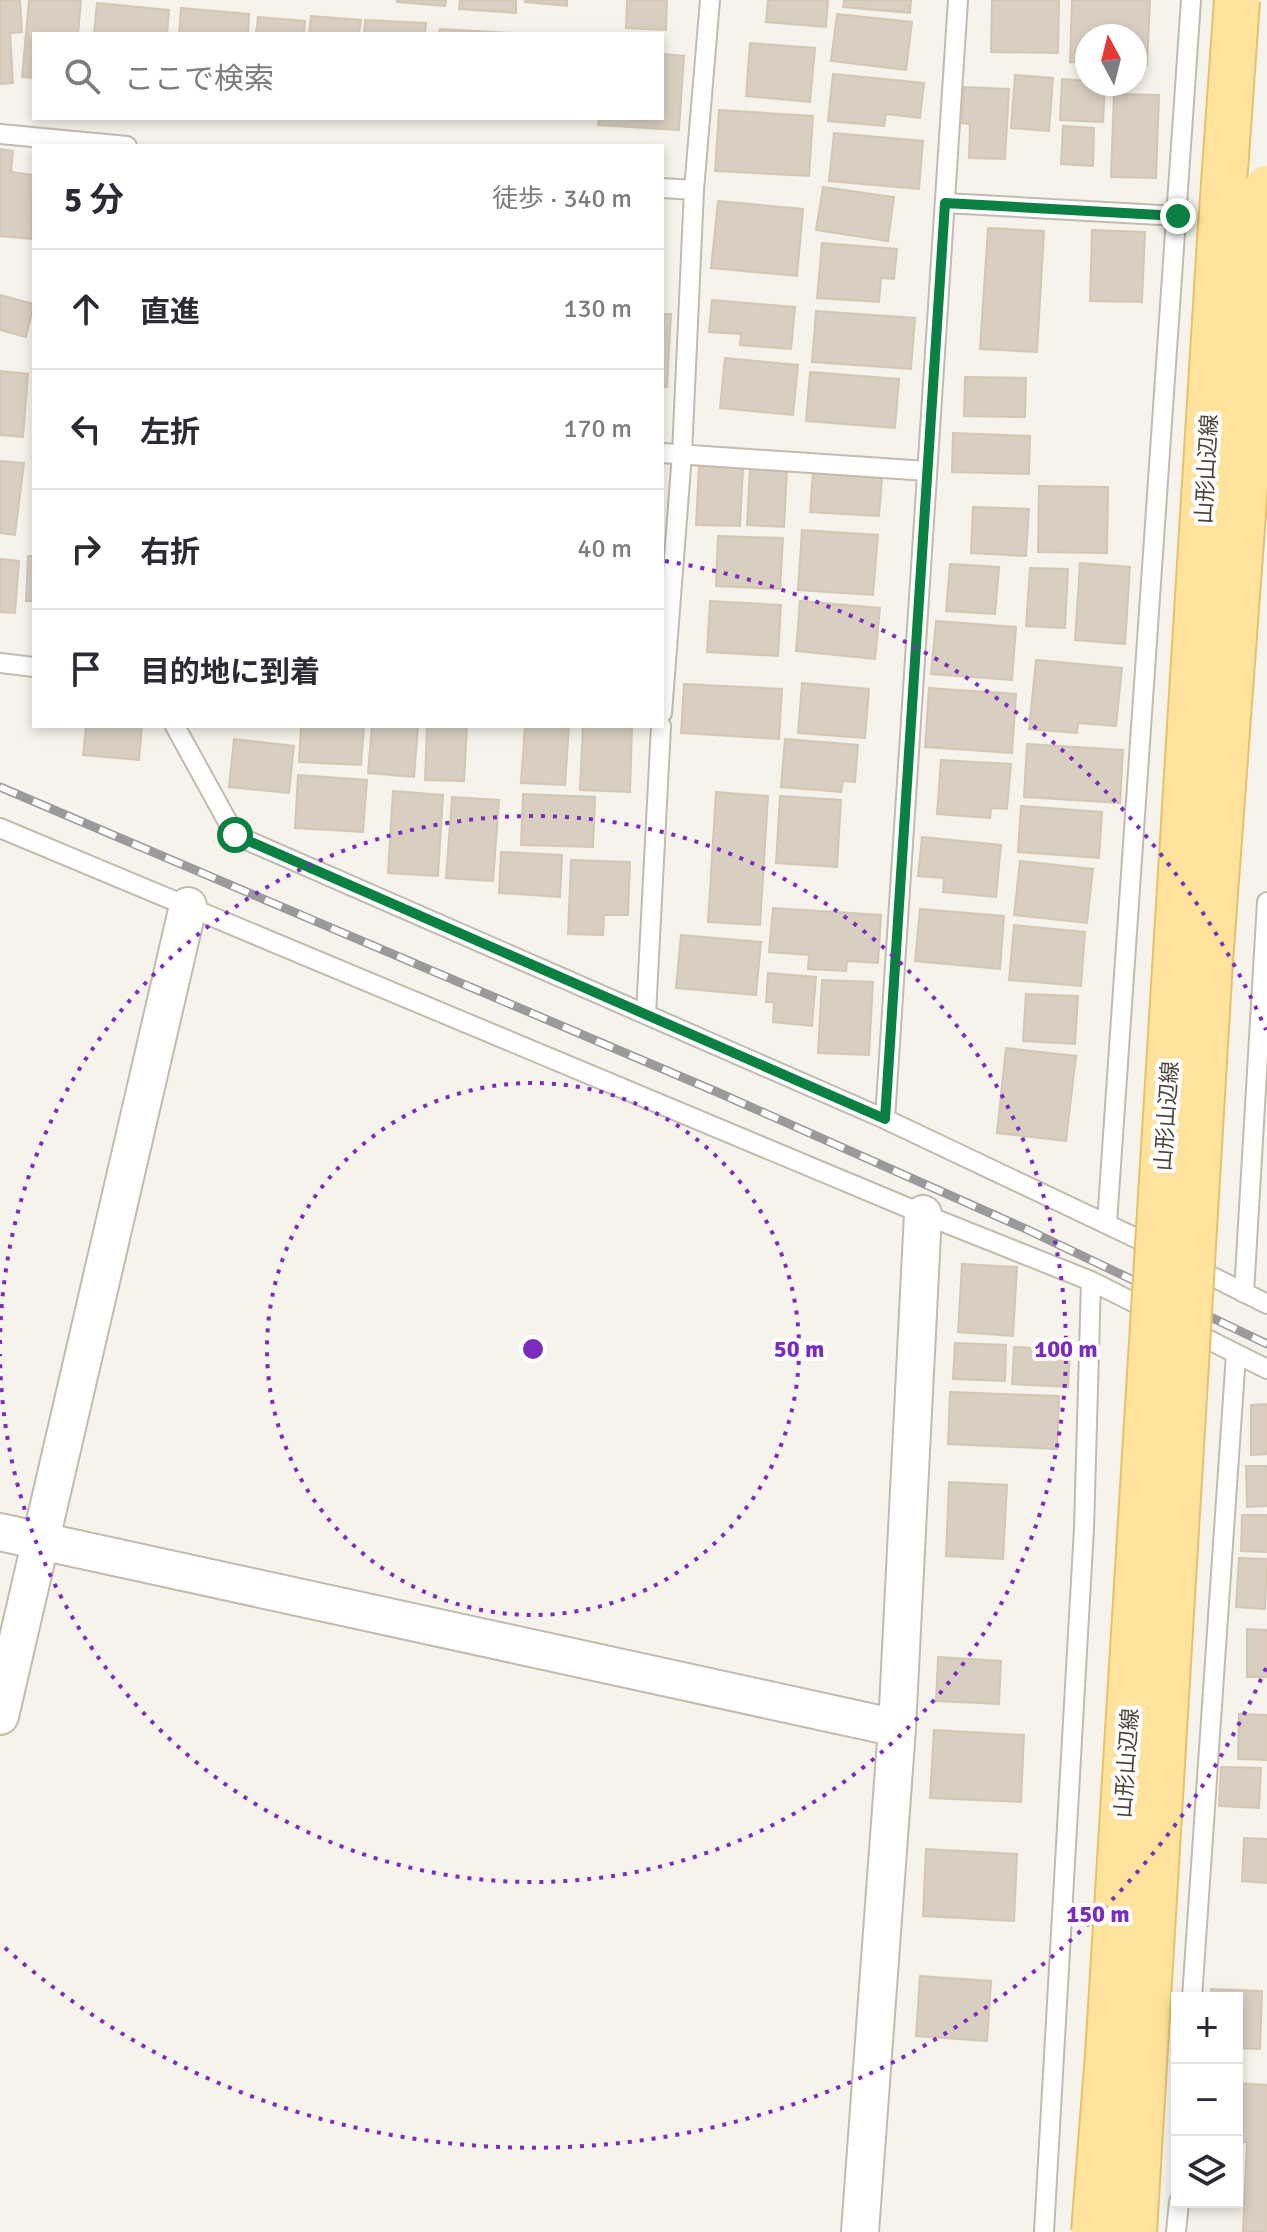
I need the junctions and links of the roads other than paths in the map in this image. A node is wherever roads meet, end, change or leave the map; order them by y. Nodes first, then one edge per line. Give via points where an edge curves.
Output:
1 (710, 0) edge
2 (958, 0) edge
3 (1191, 0) edge
4 (1237, 0) edge
5 (0, 134) edge
6 (106, 144) edge
7 (664, 188) edge
8 (1267, 188) edge
9 (694, 190) junction
10 (945, 203) junction
11 (1178, 216) junction
12 (664, 453) edge
13 (682, 454) junction
14 (927, 471) junction
15 (0, 663) edge
16 (32, 667) edge
17 (664, 687) edge
18 (176, 728) edge
19 (661, 728) edge
20 (0, 828) edge
21 (1267, 902) edge
22 (188, 906) junction
23 (646, 1014) junction
24 (885, 1119) junction
25 (923, 1214) junction
26 (1107, 1223) junction
27 (1091, 1281) junction
28 (1244, 1293) junction
29 (1267, 1304) edge
30 (1236, 1354) junction
31 (1267, 1369) edge
32 (0, 1532) edge
33 (40, 1541) junction
34 (0, 1716) edge
35 (897, 1728) junction
36 (1192, 1992) edge
37 (1178, 2208) edge
38 (860, 2232) edge
39 (1044, 2232) edge
40 (1094, 2232) edge
41 (1134, 2232) edge
42 (1176, 2232) edge

1 - 9 lane
2 - 10 lane
3 - 11 lane
4 - 40 main road, 山形山辺線, bridge
5 - 6 lane
7 - 9 lane
8 - 41 main road, 山形山辺線, bridge via 1210,961
9 - 13 lane
10 - 11 lane
10 - 14 lane
11 - 26 lane
12 - 13 lane
13 - 14 lane
13 - 17 lane
14 - 24 lane
15 - 16 lane
18 - 23 lane via 235,835
19 - 23 lane
20 - 22 lane
21 - 28 lane
22 - 25 lane
22 - 33 street
23 - 24 lane
24 - 26 lane
25 - 27 lane
25 - 35 street
26 - 28 lane
27 - 30 lane
27 - 39 lane via 1084,1528
28 - 29 lane
30 - 31 lane
30 - 36 lane
32 - 33 street
33 - 34 street
33 - 35 street
35 - 38 street
37 - 42 lane

